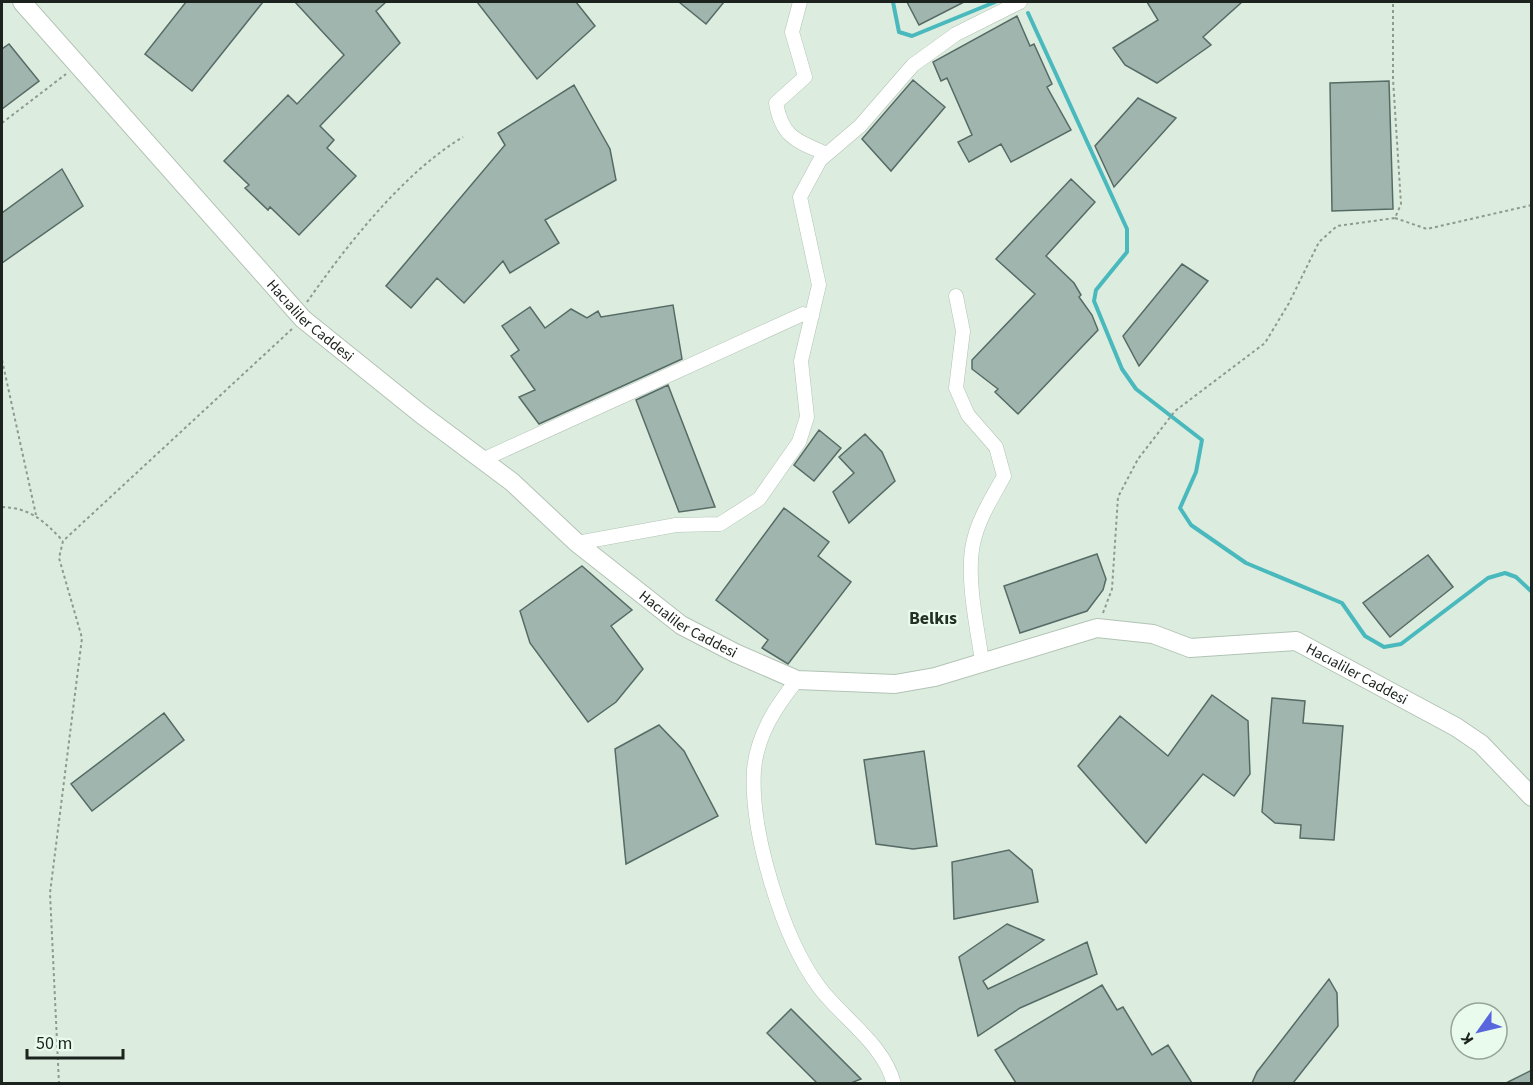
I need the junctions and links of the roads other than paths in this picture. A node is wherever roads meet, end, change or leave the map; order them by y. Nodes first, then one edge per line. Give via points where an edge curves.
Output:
1 (22, 2) edge
2 (800, 2) edge
3 (1020, 2) edge
4 (827, 154) junction
5 (956, 296) dead end
6 (812, 316) junction
7 (482, 460) junction
8 (577, 543) junction
9 (982, 661) junction
10 (797, 680) junction
11 (1532, 797) edge
12 (894, 1083) edge

1 - 7 street, Hacıaliler Caddesi via 301,316
2 - 4 street via 792,32 805,77 776,104 779,121 792,139
3 - 4 street via 956,34 913,65 860,126
4 - 6 street via 800,197 819,285
5 - 9 street via 963,331 956,388 968,415 996,447 1004,476 983,512 973,545 973,597
6 - 7 street via 803,314
6 - 8 street via 801,361 807,417 799,442 759,499 720,524 676,525
7 - 8 street, Hacıaliler Caddesi via 512,482
8 - 10 street, Hacıaliler Caddesi via 681,625
9 - 10 street, Hacıaliler Caddesi via 935,677 895,684
9 - 11 street, Hacıaliler Caddesi via 1097,628 1153,634 1190,648 1296,642 1481,744
10 - 12 street via 774,709 754,768 755,813 765,861 784,916 819,987 891,1071

